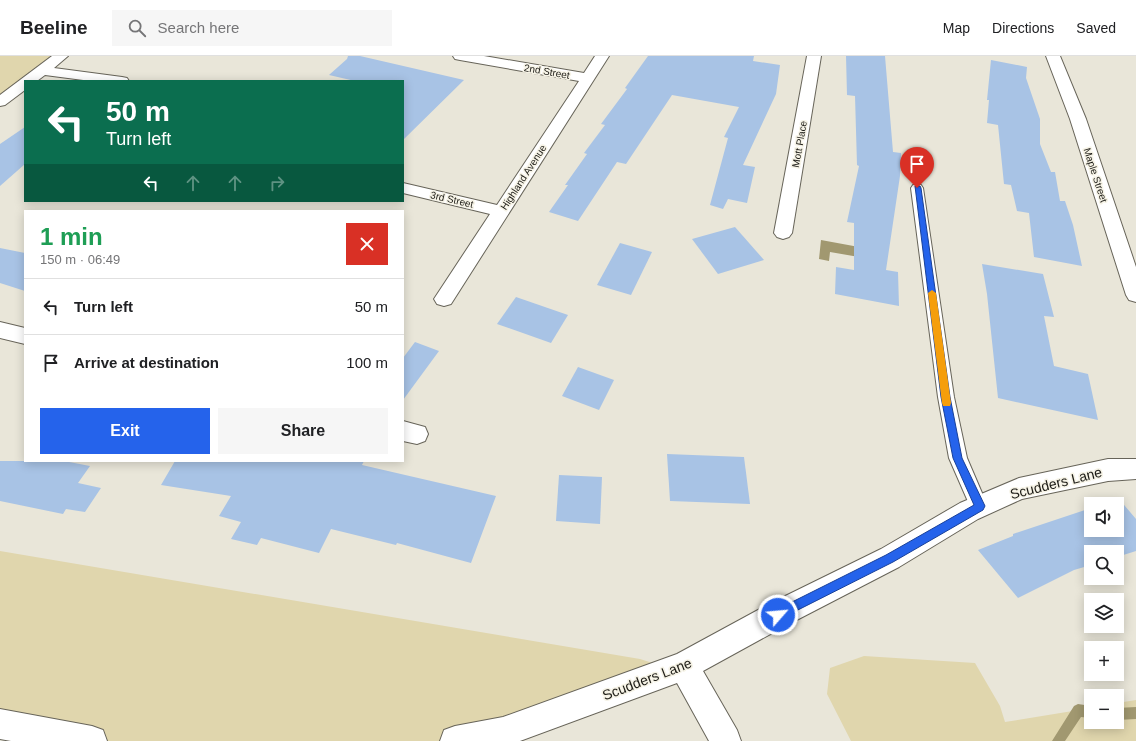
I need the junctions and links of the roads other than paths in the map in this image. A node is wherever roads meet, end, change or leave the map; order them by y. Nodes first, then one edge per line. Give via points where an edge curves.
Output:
1 (60, 56) edge
2 (460, 56) edge
3 (602, 56) edge
4 (814, 56) edge
5 (1053, 56) edge
6 (42, 70) junction
7 (587, 78) junction
8 (29, 80) edge
9 (115, 80) edge
10 (24, 84) edge
11 (0, 102) edge
12 (404, 188) edge
13 (917, 188) dead end
14 (500, 211) junction
15 (783, 233) dead end
16 (1136, 295) edge
17 (444, 299) dead end
18 (0, 330) edge
19 (24, 336) edge
20 (1136, 469) edge
21 (980, 506) junction
22 (684, 666) junction
23 (0, 724) edge
24 (92, 741) edge
25 (456, 741) edge
26 (726, 741) edge

1 - 6 street
2 - 7 street, 2nd Street
3 - 7 street, Highland Avenue
4 - 15 street, Mott Place
5 - 16 street, Maple Street via 1078,120
6 - 8 street
6 - 9 street
7 - 14 street, Highland Avenue
10 - 11 street
12 - 14 street, 3rd Street
13 - 21 lane via 946,397 958,458
14 - 17 street, Highland Avenue
18 - 19 street
20 - 21 street, Scudders Lane via 1108,470 1019,489
21 - 22 street, Scudders Lane via 890,558
22 - 25 street, Scudders Lane via 503,732
22 - 26 street
23 - 24 street

